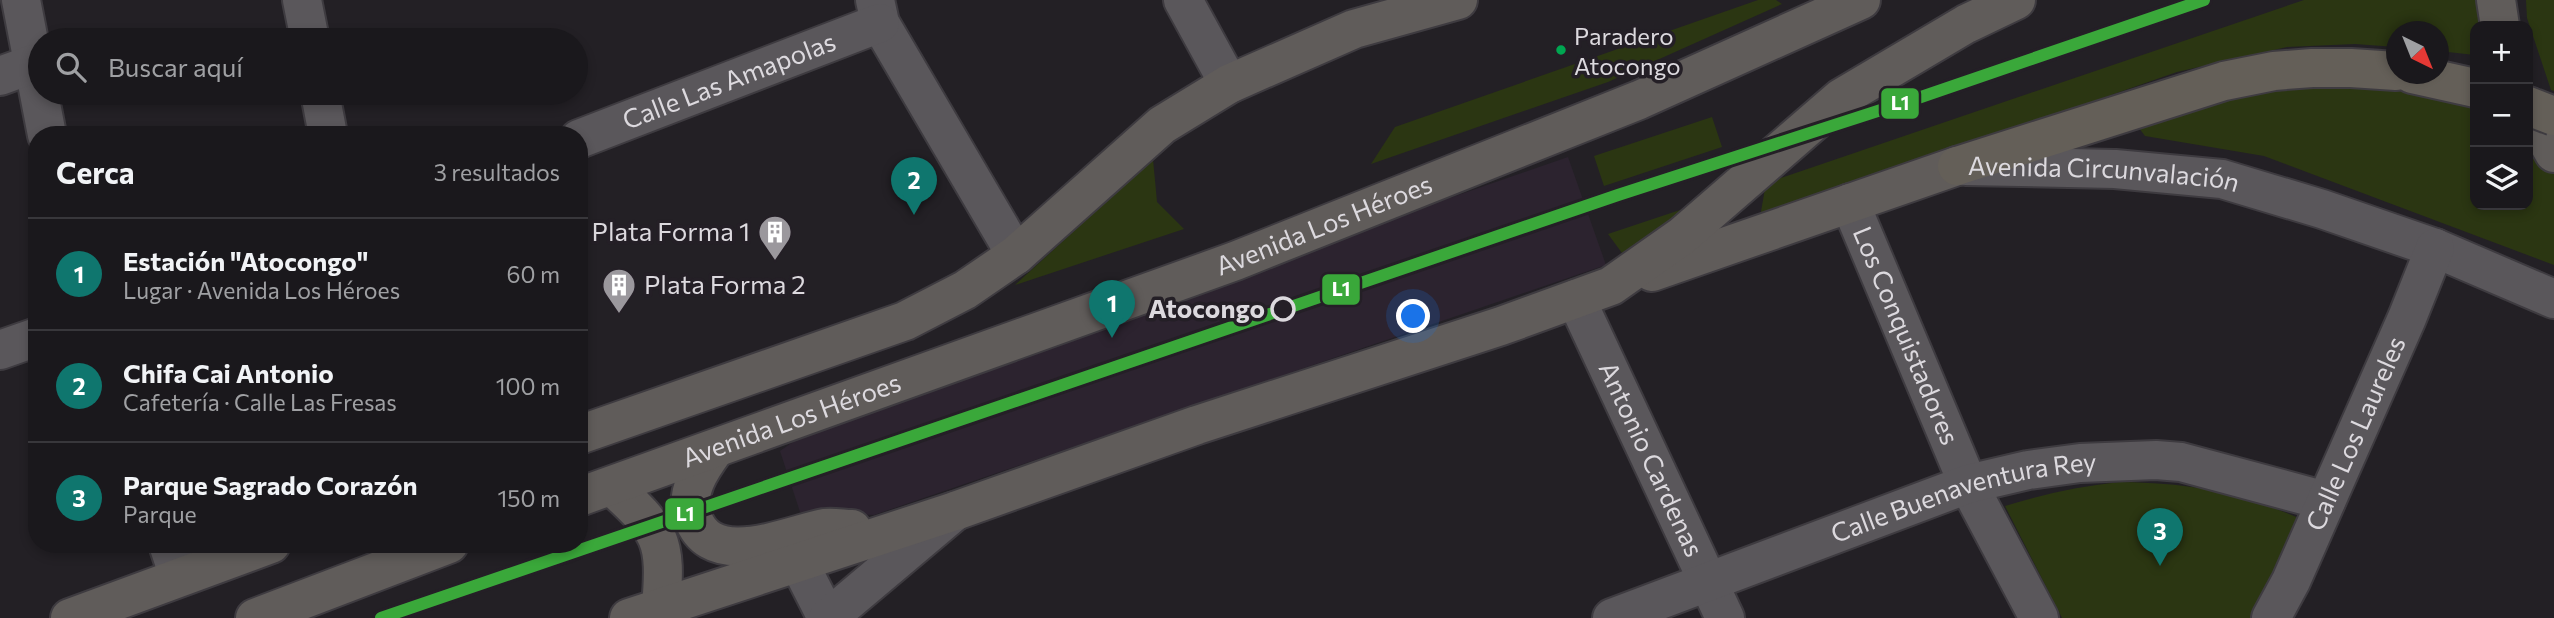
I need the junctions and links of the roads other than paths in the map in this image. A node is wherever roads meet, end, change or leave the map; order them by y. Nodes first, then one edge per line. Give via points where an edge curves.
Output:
1 (21, 0) edge
2 (302, 0) edge
3 (1183, 0) edge
4 (1458, 0) edge
5 (1861, 0) edge
6 (2016, 0) edge
7 (2496, 0) edge
8 (877, 11) edge
9 (2499, 21) edge
10 (308, 28) edge
11 (17, 70) edge
12 (2386, 70) edge
13 (1228, 84) junction
14 (28, 94) edge
15 (33, 105) edge
16 (322, 105) edge
17 (2533, 108) edge
18 (2533, 115) edge
19 (2554, 116) edge
20 (43, 126) edge
21 (326, 126) edge
22 (588, 135) edge
23 (2554, 153) edge
24 (1957, 166) junction
25 (1850, 203) junction
26 (2435, 248) junction
27 (1016, 255) junction
28 (1593, 293) junction
29 (2554, 299) edge
30 (28, 340) edge
31 (0, 350) edge
32 (588, 432) edge
33 (715, 449) junction
34 (1968, 484) junction
35 (596, 492) edge
36 (2326, 501) junction
37 (954, 511) junction
38 (893, 532) junction
39 (219, 553) edge
40 (425, 553) edge
41 (173, 561) edge
42 (799, 563) junction
43 (1707, 583) junction
44 (645, 612) edge
45 (70, 618) edge
46 (255, 618) edge
47 (827, 618) edge
48 (1612, 618) edge
49 (1725, 618) edge
50 (2039, 618) edge
51 (2271, 618) edge

1 - 11 street
2 - 10 street
3 - 13 street
4 - 13 main road via 1354,29
5 - 33 main road, Avenida Los Héroes via 1639,100 1236,261
6 - 28 main road via 1957,29 1841,98 1682,236
7 - 9 main road
8 - 22 street, Calle Las Amapolas
8 - 27 street
11 - 14 street
12 - 24 highway via 2312,68 2224,81
13 - 27 main road via 1162,125
15 - 20 street
16 - 21 street
17 - 19 highway, bridge
18 - 23 main road
24 - 25 main road, Avenida Circunvalación
24 - 26 street, Avenida Circunvalación via 2115,169 2222,179
25 - 28 main road, Avenida Circunvalación
25 - 34 street, Los Conquistadores
26 - 29 street, Avenida Circunvalación
26 - 36 street, Calle Los Laureles
27 - 32 main road via 965,290 905,321
28 - 37 main road
28 - 43 street, Antonio Cardenas
30 - 31 street
33 - 35 main road, Avenida Los Héroes
33 - 38 main road via 696,478 691,507 699,528 718,544 749,546 829,528
34 - 36 street, Calle Buenaventura Rey via 2080,463 2156,460 2182,462
34 - 43 street, Calle Buenaventura Rey
34 - 50 street, Los Conquistadores
35 - 44 main road via 646,517 660,541 664,568
36 - 51 street, Calle Los Laureles
37 - 38 main road
37 - 47 street
38 - 42 main road
39 - 41 main road
40 - 46 main road
41 - 45 main road
42 - 44 main road
42 - 47 street
43 - 48 street, Calle Buenaventura Rey
43 - 49 street, Antonio Cardenas

